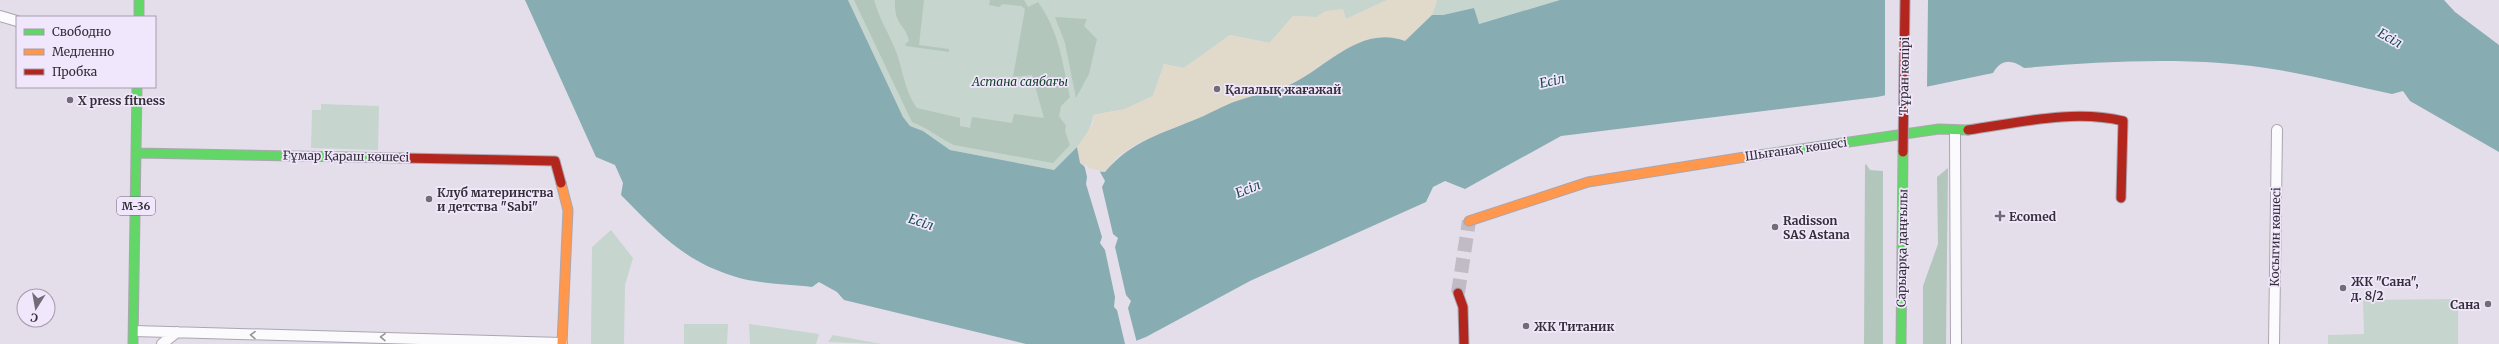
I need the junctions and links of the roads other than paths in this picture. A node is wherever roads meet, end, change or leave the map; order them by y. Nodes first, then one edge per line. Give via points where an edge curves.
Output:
1 (139, 0) edge
2 (1906, 0) edge
3 (0, 16) edge
4 (139, 16) edge
5 (16, 21) edge
6 (137, 88) edge
7 (2277, 130) dead end
8 (1955, 132) junction
9 (1903, 152) joint
10 (137, 153) junction
11 (2121, 198) dead end
12 (1469, 221) dead end
13 (1458, 293) tunnel mouth
14 (133, 328) junction
15 (177, 332) junction
16 (562, 343) edge
17 (133, 344) edge
18 (162, 344) edge
19 (1464, 344) edge
20 (1901, 344) edge
21 (1956, 344) edge
22 (2274, 344) edge

1 - 4 street
2 - 9 street, Тұран көпірі, bridge
3 - 5 street
6 - 10 street, M-36
7 - 22 street, Косыгин көшесі
8 - 11 street, Шығанақ көшесі via 2062,118 2106,116 2120,120 2124,126
8 - 12 street, Шығанақ көшесі via 1939,129 1646,171 1588,182
8 - 21 street
9 - 20 street, Сарыарқа даңғылы
10 - 14 street, M-36
10 - 16 street, Ғұмар Қараш көшесі via 555,161 568,210
13 - 19 street via 1463,307
14 - 15 street
14 - 17 street
16 -> 15 street
15 - 18 street

